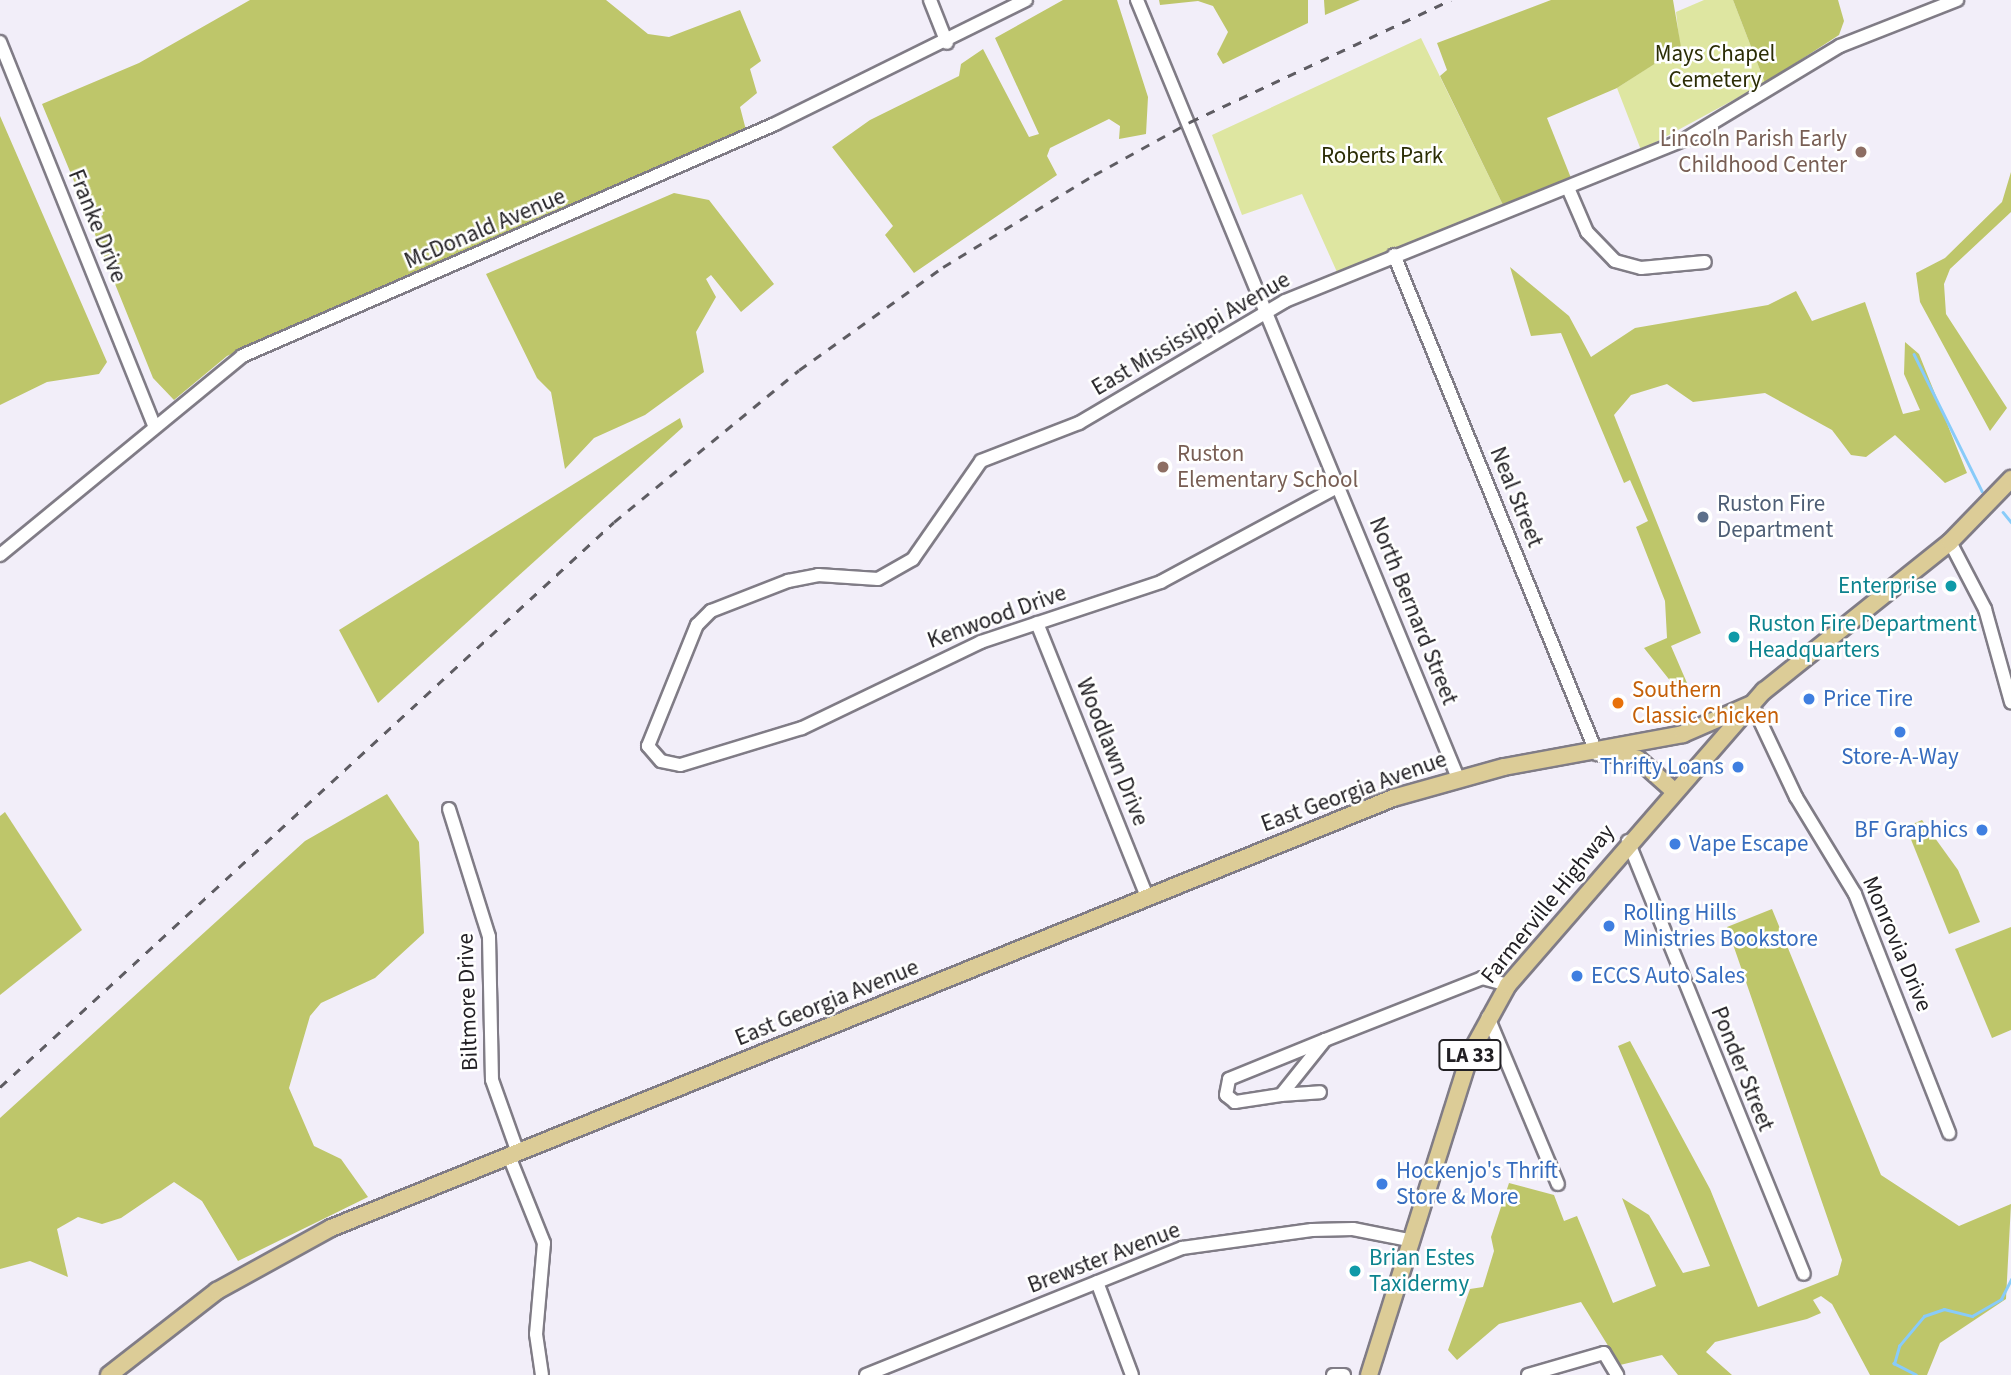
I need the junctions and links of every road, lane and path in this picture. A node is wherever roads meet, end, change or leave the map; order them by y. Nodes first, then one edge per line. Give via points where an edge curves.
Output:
1 (930, 0) edge
2 (1026, 0) edge
3 (1137, 0) edge
4 (1957, 0) edge
5 (0, 42) edge
6 (947, 43) junction
7 (1568, 188) junction
8 (1394, 255) junction
9 (1705, 262) dead end
10 (1264, 312) junction
11 (154, 425) junction
12 (2011, 479) edge
13 (1339, 486) junction
14 (1951, 542) junction
15 (0, 555) edge
16 (1037, 623) junction
17 (2011, 702) edge
18 (1752, 704) junction
19 (1597, 754) junction
20 (661, 761) joint
21 (1458, 778) junction
22 (1673, 790) junction
23 (449, 808) dead end
24 (1628, 841) junction
25 (1147, 896) junction
26 (1508, 985) junction
27 (1488, 1017) junction
28 (1325, 1040) junction
29 (1320, 1091) dead end
30 (1281, 1095) junction
31 (1949, 1133) dead end
32 (513, 1154) junction
33 (1558, 1184) dead end
34 (1408, 1240) junction
35 (1804, 1274) dead end
36 (1097, 1282) junction
37 (109, 1375) edge
38 (541, 1375) edge
39 (866, 1375) edge
40 (1132, 1375) edge
41 (1334, 1375) edge
42 (1344, 1375) edge
43 (1369, 1375) edge
44 (1528, 1375) edge
45 (1617, 1375) edge

1 - 6 street
2 - 6 street, McDonald Avenue
3 - 10 street, North Bernard Street
4 - 7 street, East Mississippi Avenue via 1840,46 1684,140
5 - 11 street, Franke Drive
6 - 11 street, McDonald Avenue via 242,356
7 - 8 street, East Mississippi Avenue
7 - 9 street via 1587,232 1615,261 1641,268
8 - 10 street, East Mississippi Avenue
8 - 19 street, Neal Street
10 - 13 street, North Bernard Street
10 - 20 street, East Mississippi Avenue via 1079,423 981,461 913,559 878,579 818,575 788,580 711,611 697,625 648,738
11 - 15 street, McDonald Avenue
12 - 14 main road
13 - 16 street, Kenwood Drive via 1161,582
13 - 21 street, North Bernard Street
14 - 17 street via 1985,609
14 - 18 main road
16 - 20 street, Kenwood Drive via 951,654 802,728 691,763
16 - 25 street, Woodlawn Drive
18 - 19 main road via 1683,734
18 - 22 main road
18 - 31 street, Monrovia Drive via 1796,797 1855,894
19 - 21 main road, East Georgia Avenue
19 - 22 main road via 1638,759
21 - 25 main road, East Georgia Avenue
22 - 24 main road, Farmerville Highway / LA 33
23 - 32 street, Biltmore Drive via 487,928 492,1080
24 - 26 main road, Farmerville Highway / LA 33
24 - 35 street, Ponder Street
25 - 32 main road, East Georgia Avenue
26 - 27 main road, Farmerville Highway / LA 33
26 - 28 street via 1486,976
27 - 33 street
27 - 34 main road, Farmerville Highway / LA 33
28 - 30 street
28 - 30 street via 1229,1079 1223,1089 1234,1102
29 - 30 street
32 - 37 main road, East Georgia Avenue via 277,1255 217,1291
32 - 38 street, Biltmore Drive via 544,1243 536,1334
34 - 36 street, Brewster Avenue via 1353,1229 1238,1238 1182,1248
34 - 43 main road, Farmerville Highway / LA 33
36 - 39 street, Brewster Avenue
36 - 40 street
41 - 42 street
44 - 45 street via 1604,1353

